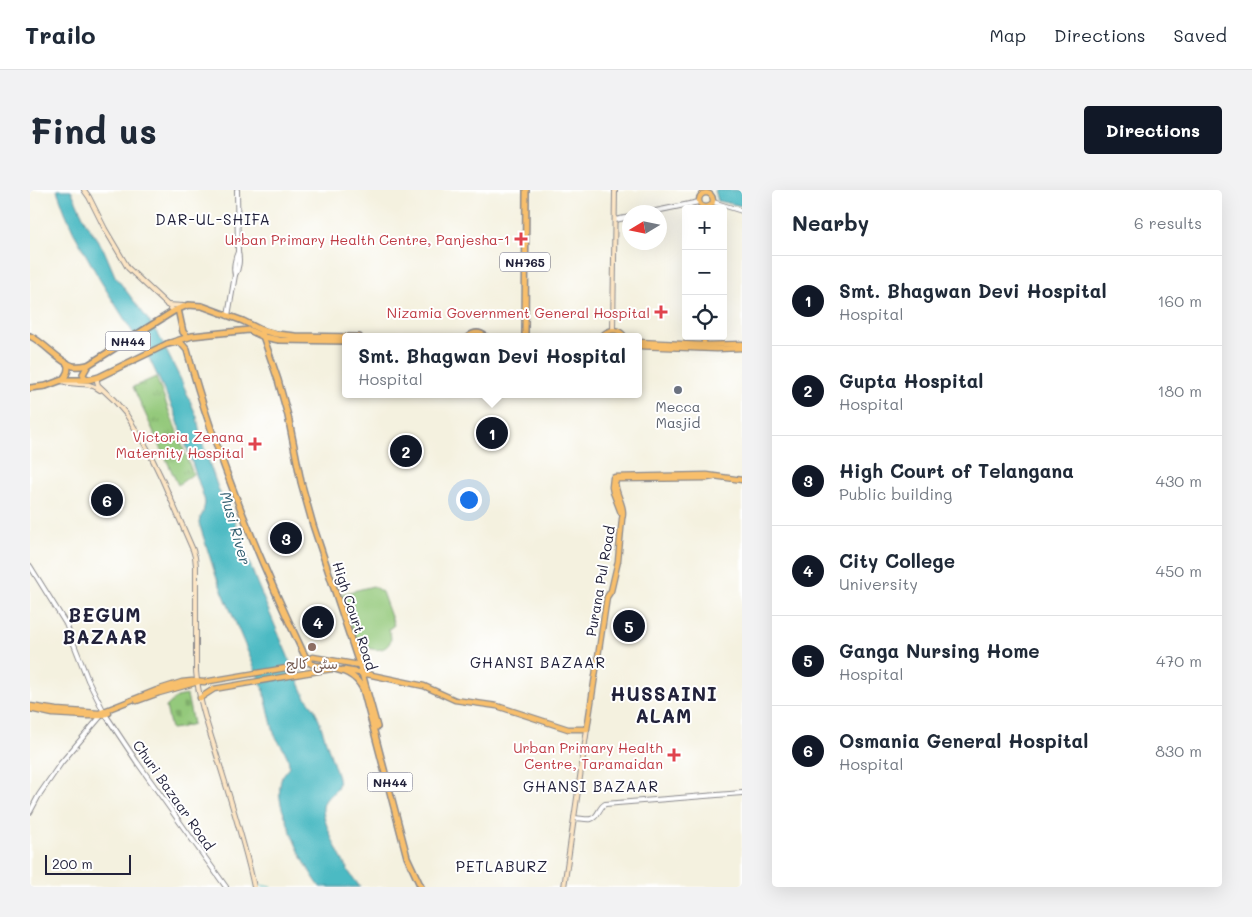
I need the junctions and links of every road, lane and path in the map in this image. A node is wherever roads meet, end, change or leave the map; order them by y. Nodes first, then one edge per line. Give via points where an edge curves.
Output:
1 (84, 190) edge
2 (237, 190) edge
3 (526, 190) edge
4 (615, 190) edge
5 (708, 191) edge
6 (699, 202) junction
7 (713, 202) junction
8 (701, 205) edge
9 (710, 205) edge
10 (667, 209) edge
11 (742, 211) edge
12 (622, 219) edge
13 (615, 220) junction
14 (167, 305) junction
15 (184, 306) junction
16 (172, 312) junction
17 (228, 316) junction
18 (243, 321) junction
19 (243, 330) junction
20 (613, 330) junction
21 (525, 333) edge
22 (604, 333) edge
23 (622, 333) edge
24 (30, 336) edge
25 (267, 336) junction
26 (188, 337) junction
27 (342, 337) edge
28 (180, 339) junction
29 (279, 340) junction
30 (704, 340) edge
31 (342, 341) edge
32 (642, 342) edge
33 (167, 344) junction
34 (642, 346) edge
35 (704, 346) junction
36 (742, 346) edge
37 (268, 351) junction
38 (66, 363) junction
39 (88, 365) junction
40 (98, 378) junction
41 (62, 380) junction
42 (88, 380) junction
43 (30, 388) edge
44 (116, 403) junction
45 (712, 477) junction
46 (742, 480) edge
47 (622, 519) junction
48 (30, 566) edge
49 (308, 661) junction
50 (358, 665) junction
51 (337, 670) junction
52 (362, 673) junction
53 (377, 676) junction
54 (212, 681) junction
55 (198, 682) junction
56 (366, 686) junction
57 (214, 689) junction
58 (200, 698) junction
59 (30, 707) edge
60 (103, 714) junction
61 (587, 729) junction
62 (742, 793) edge
63 (30, 812) edge
64 (574, 818) junction
65 (254, 886) edge
66 (226, 887) edge
67 (422, 887) edge
68 (564, 887) edge

1 - 14 main road via 128,268
2 - 17 street via 239,256
3 - 21 highway, NH765
4 - 13 main road
5 - 6 main road via 701,194
5 - 7 main road
6 - 8 main road
6 - 10 street
7 - 9 main road
7 - 11 street
12 - 13 street
13 - 20 main road
14 - 15 main road
14 - 16 main road
15 - 16 highway, NH44
15 - 17 highway, NH44 via 202,306
16 - 26 highway
16 - 28 highway via 182,334
16 - 39 highway, NH44
17 - 18 highway, NH44
18 - 19 highway via 246,326
18 - 25 highway, NH44
19 - 25 highway
19 - 26 highway
20 - 22 main road
20 - 23 main road
24 - 38 highway
25 - 27 highway
25 - 29 highway
25 - 37 highway, NH44
26 - 28 highway
28 - 33 highway
29 - 31 highway
29 - 37 highway via 271,342
30 - 35 main road
32 - 35 main road
33 - 40 highway, NH44
33 - 49 highway, NH44 via 185,345 235,494
34 - 35 main road
35 - 36 main road
37 - 50 highway, High Court Road / NH44 via 288,416 301,482
38 - 39 highway
38 - 41 highway via 68,372
39 - 42 highway via 83,374
40 - 42 highway, NH44
40 - 44 main road via 98,385
41 - 42 highway, NH44
41 - 43 highway, NH44
41 - 44 main road via 93,385
44 - 55 main road via 147,448 196,557
45 - 46 main road
45 - 47 main road, Purana Pul Road via 618,479 615,484 622,505
45 - 47 main road via 615,477 612,487
47 - 61 main road, Purana Pul Road via 618,561 612,591 607,597
48 - 60 street, Churi Bazaar Road via 66,624
49 - 50 main road via 314,657
49 - 51 highway, High Court Road / NH44
49 - 54 main road via 303,665
50 - 52 highway, High Court Road / NH44
51 - 52 highway
51 - 57 main road via 306,672
51 - 67 highway, High Court Road / NH44 via 354,677 363,689 407,856
52 - 53 main road
52 - 56 highway, High Court Road / NH44
53 - 56 main road via 369,678
53 - 61 main road via 424,686 455,700 497,706 568,728
54 - 55 main road
54 - 57 main road
55 - 58 main road
55 - 60 main road via 178,683 157,690
56 - 67 highway, High Court Road / NH44 via 410,856
57 - 58 main road
58 - 65 main road via 246,849
59 - 60 main road
60 - 63 street via 61,763
60 - 66 street, Churi Bazaar Road
61 - 64 main road
62 - 64 street via 605,804 592,819
64 - 68 main road

